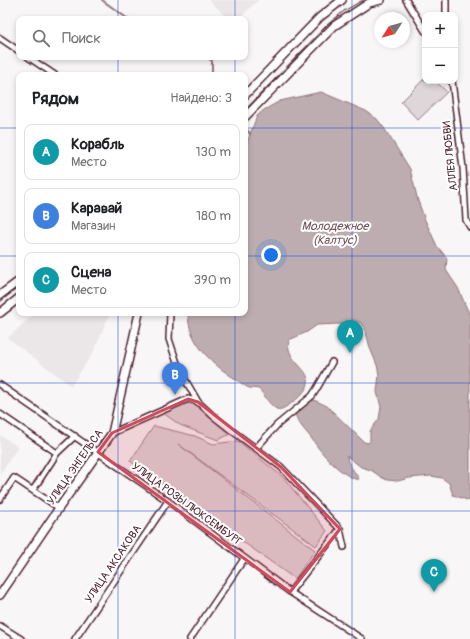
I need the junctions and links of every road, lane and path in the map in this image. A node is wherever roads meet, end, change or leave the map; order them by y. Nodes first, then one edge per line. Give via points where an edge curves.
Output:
1 (342, 0) edge
2 (380, 0) edge
3 (406, 0) edge
4 (446, 0) edge
5 (446, 12) edge
6 (422, 26) edge
7 (0, 38) edge
8 (16, 49) edge
9 (32, 60) edge
10 (50, 72) edge
11 (452, 84) edge
12 (248, 92) edge
13 (248, 114) edge
14 (470, 227) edge
15 (16, 283) edge
16 (0, 295) edge
17 (16, 300) edge
18 (0, 313) edge
19 (138, 316) edge
20 (170, 316) edge
21 (332, 362) dead end
22 (0, 385) edge
23 (198, 402) junction
24 (0, 414) edge
25 (112, 433) junction
26 (75, 436) junction
27 (256, 448) junction
28 (98, 452) junction
29 (57, 453) junction
30 (33, 490) junction
31 (0, 500) edge
32 (168, 500) junction
33 (59, 508) junction
34 (340, 529) junction
35 (344, 547) dead end
36 (244, 559) junction
37 (290, 592) junction
38 (0, 595) edge
39 (0, 626) edge
40 (21, 639) edge
41 (75, 639) edge
42 (190, 639) edge
43 (362, 639) edge

1 - 12 main road via 320,17
2 - 13 main road via 369,3 334,26
3 - 6 street
4 - 5 street
7 - 8 street
9 - 10 street
11 - 14 street, АЛЛЕЯ ЛЮБВИ via 463,168 466,220
15 - 16 main road
17 - 18 main road
19 - 25 main road, УЛИЦА ЭНГЕЛЬСА
20 - 23 street via 169,339 180,369
21 - 27 street via 312,396 277,424
22 - 26 street, УЛИЦА РОЗЫ ЛЮКСЕМБУРГ
23 - 25 street via 188,399
23 - 27 street
24 - 29 street
25 - 28 main road, УЛИЦА ЭНГЕЛЬСА
26 - 28 street, УЛИЦА РОЗЫ ЛЮКСЕМБУРГ
26 - 29 street
27 - 34 street via 281,467
28 - 32 street, УЛИЦА РОЗЫ ЛЮКСЕМБУРГ
28 - 33 main road, УЛИЦА ЭНГЕЛЬСА
29 - 30 street
30 - 31 street via 14,478
30 - 33 street
32 - 36 street, УЛИЦА РОЗЫ ЛЮКСЕМБУРГ
32 - 41 street, УЛИЦА АКСАКОВА
33 - 38 main road, УЛИЦА ЭНГЕЛЬСА
34 - 35 street
34 - 37 street
36 - 37 street, УЛИЦА РОЗЫ ЛЮКСЕМБУРГ
36 - 42 street
37 - 43 street, УЛИЦА РОЗЫ ЛЮКСЕМБУРГ
39 - 40 street

